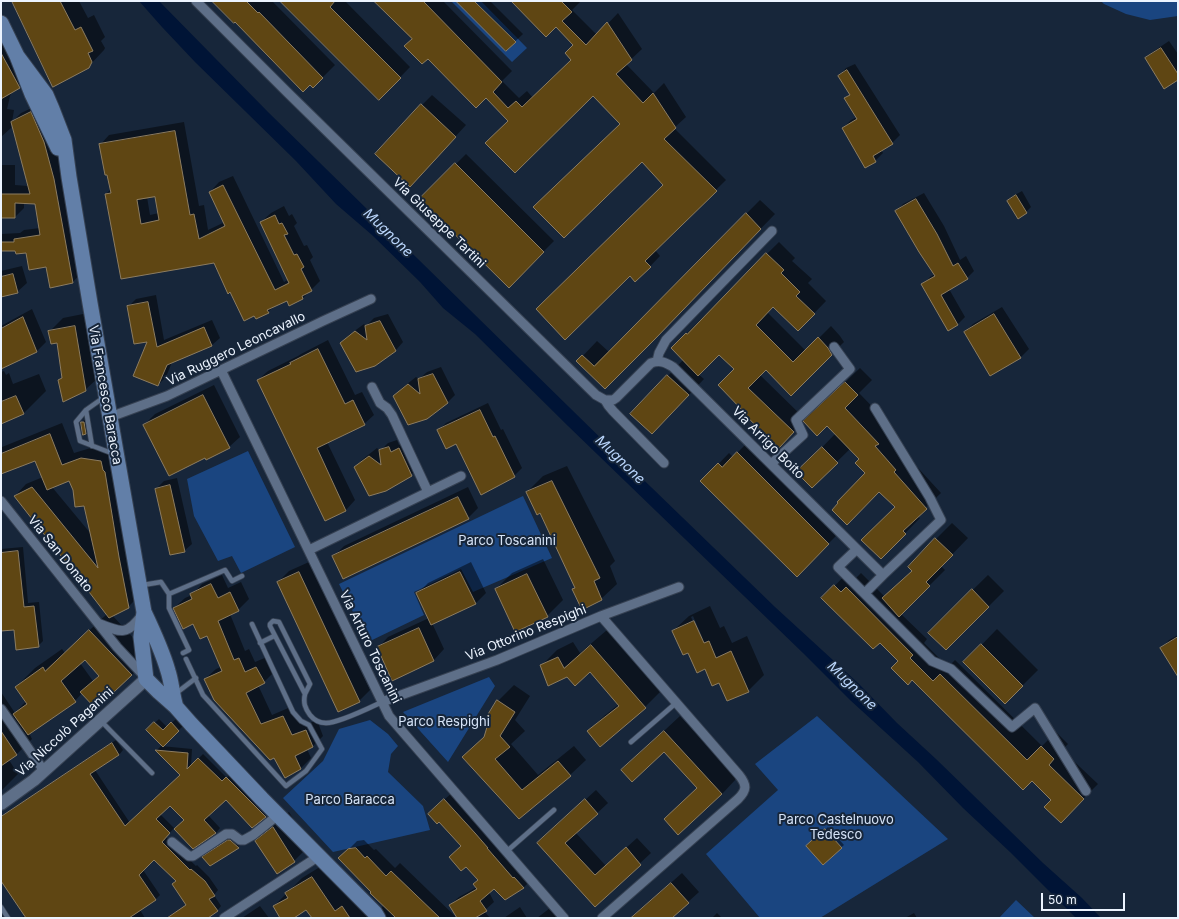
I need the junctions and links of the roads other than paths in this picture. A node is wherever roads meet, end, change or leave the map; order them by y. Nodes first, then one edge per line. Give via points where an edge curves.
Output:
1 (196, 1) edge
2 (1, 25) edge
3 (772, 231) dead end
4 (371, 299) dead end
5 (834, 347) dead end
6 (657, 362) junction
7 (221, 370) junction
8 (372, 387) dead end
9 (106, 395) junction
10 (606, 400) junction
11 (875, 408) dead end
12 (86, 410) junction
13 (110, 417) junction
14 (92, 446) junction
15 (116, 455) junction
16 (664, 463) dead end
17 (771, 464) junction
18 (461, 476) dead end
19 (428, 492) junction
20 (1, 501) edge
21 (857, 549) junction
22 (309, 550) junction
23 (883, 575) junction
24 (242, 576) dead end
25 (139, 586) junction
26 (679, 587) dead end
27 (864, 593) junction
28 (169, 594) junction
29 (144, 612) junction
30 (601, 616) junction
31 (99, 623) junction
32 (252, 624) dead end
33 (274, 636) junction
34 (260, 642) junction
35 (183, 653) dead end
36 (186, 659) dead end
37 (196, 678) junction
38 (146, 679) junction
39 (305, 694) junction
40 (174, 702) junction
41 (382, 702) junction
42 (676, 703) junction
43 (1, 709) edge
44 (311, 716) junction
45 (100, 720) junction
46 (305, 723) junction
47 (631, 742) dead end
48 (44, 771) junction
49 (152, 773) dead end
50 (1086, 792) dead end
51 (1, 804) edge
52 (554, 810) dead end
53 (278, 815) junction
54 (172, 842) dead end
55 (506, 852) junction
56 (319, 856) junction
57 (1, 907) edge
58 (379, 916) edge
59 (8, 918) edge
60 (224, 918) edge
61 (564, 918) edge
62 (602, 918) edge

1 - 10 street, Via Giuseppe Tartini via 596,395
2 - 9 main road, Via Francesco Baracca via 56,142 68,177
3 - 6 street via 666,340
4 - 7 street, Via Ruggero Leoncavallo
5 - 17 street via 850,369 796,420 803,435
6 - 10 street via 649,365 616,398
6 - 17 street, Via Arrigo Boito via 673,367
7 - 13 street, Via Ruggero Leoncavallo via 167,396
7 - 22 street, Via Arturo Toscanini
8 - 19 street via 380,403 388,408 392,415
9 - 12 lane
9 - 13 main road, Via Francesco Baracca
10 - 16 street, Via Giuseppe Tartini via 608,406
11 - 23 street via 941,520
12 - 14 lane
12 - 14 lane via 76,422 80,441
13 - 15 main road, Via Francesco Baracca
14 - 15 lane
15 - 25 main road, Via Francesco Baracca
17 - 21 street, Via Arrigo Boito
18 - 19 street
19 - 22 street
20 - 31 street, Via San Donato
21 - 23 street, Via Arrigo Boito
21 - 27 street via 838,567
22 - 41 street, Via Arturo Toscanini
23 - 27 street
24 - 28 lane via 232,581 225,570
25 - 28 lane via 161,582
25 - 29 main road, Via Francesco Baracca
26 - 30 street, Via Ottorino Respighi
27 - 50 street via 932,661 951,669 1012,727 1035,708
28 - 35 lane via 169,608 189,650
29 - 31 street via 135,624 126,630 116,630
29 - 38 main road, Via Francesco Baracca via 141,637
29 - 40 main road, Via Francesco Baracca via 168,670
30 - 41 street, Via Ottorino Respighi via 497,660
30 - 42 street
31 - 38 street
32 - 34 lane
33 - 34 lane
33 - 39 lane
33 - 39 lane via 270,624 276,621 279,622 310,684
34 - 46 lane via 293,712
36 - 37 lane
37 - 40 lane
37 - 46 lane via 203,695 286,786 306,771 322,749 309,725
38 - 40 main road via 153,676 160,679
38 - 45 street, Via Niccolò Paganini
39 - 44 lane via 303,703
40 - 53 main road via 191,724
41 - 44 lane via 333,722 320,722
41 - 55 street, Via Arturo Toscanini via 394,722
42 - 47 lane
42 - 62 street via 743,780 745,791
43 - 48 street
44 - 46 lane
45 - 48 street, Via Niccolò Paganini
45 - 49 lane
48 - 51 street, Via Niccolò Paganini
52 - 55 lane
53 - 54 street via 248,838 240,840 232,834 226,834 193,856 189,856
53 - 56 main road
55 - 61 street, Via Arturo Toscanini
56 - 58 main road
56 - 60 street
57 - 59 lane

